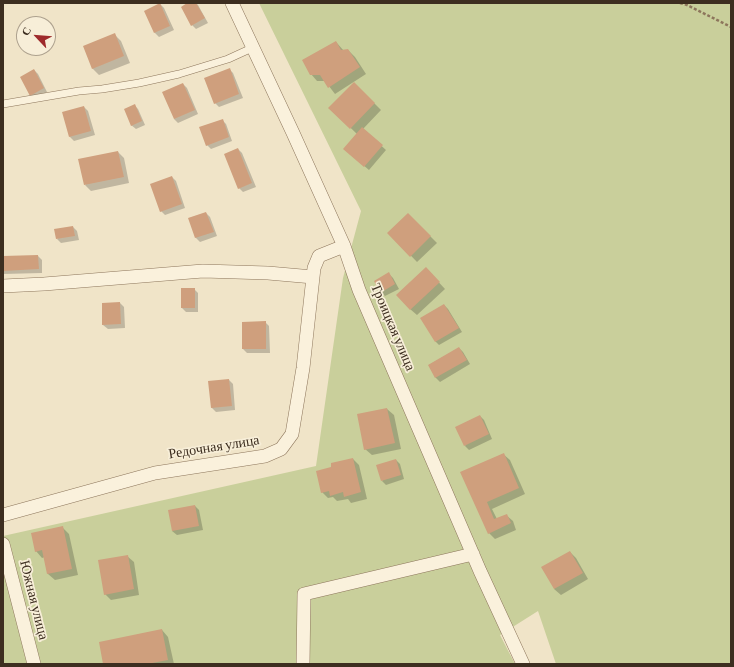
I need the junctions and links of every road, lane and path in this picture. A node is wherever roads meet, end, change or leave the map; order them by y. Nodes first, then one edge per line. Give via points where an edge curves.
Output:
1 (232, 3) edge
2 (680, 3) edge
3 (731, 27) edge
4 (252, 48) junction
5 (3, 104) edge
6 (344, 246) junction
7 (313, 277) junction
8 (3, 286) edge
9 (3, 515) edge
10 (3, 544) edge
11 (473, 554) junction
12 (34, 664) edge
13 (303, 664) edge
14 (523, 664) edge

1 - 4 street, Троицкая улица
2 - 3 path
4 - 5 lane via 228,59 139,83
4 - 6 street, Троицкая улица
6 - 7 street, Редочная улица via 319,256
6 - 11 street, Троицкая улица via 362,297
7 - 8 street via 203,271
7 - 9 street, Редочная улица via 292,434 281,449 265,456 155,473
10 - 12 street, Южная улица
11 - 13 street via 304,594
11 - 14 street, Троицкая улица

